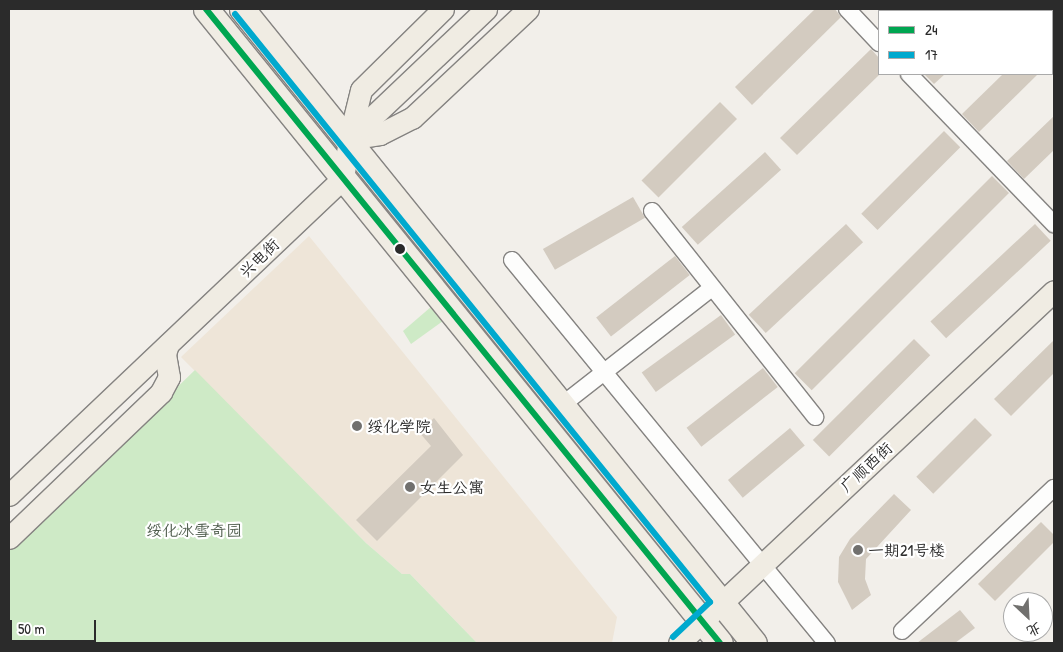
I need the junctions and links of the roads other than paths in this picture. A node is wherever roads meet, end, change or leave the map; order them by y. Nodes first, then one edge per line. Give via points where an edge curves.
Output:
1 (206, 9) edge
2 (242, 9) edge
3 (443, 9) edge
4 (486, 9) edge
5 (528, 9) edge
6 (846, 9) edge
7 (878, 42) edge
8 (910, 75) edge
9 (349, 139) junction
10 (343, 178) junction
11 (652, 211) dead end
12 (1054, 224) edge
13 (512, 260) dead end
14 (712, 288) junction
15 (1054, 291) edge
16 (168, 344) junction
17 (605, 372) junction
18 (562, 405) junction
19 (815, 417) dead end
20 (9, 496) edge
21 (1052, 496) edge
22 (9, 538) edge
23 (763, 564) junction
24 (722, 603) junction
25 (702, 622) junction
26 (902, 631) dead end
27 (679, 643) edge
28 (720, 643) edge
29 (754, 643) edge
30 (828, 643) edge

1 - 10 highway
2 - 9 highway
3 - 9 main road via 361,90
4 - 9 main road
5 - 9 main road via 412,118 380,134
6 - 7 street
8 - 12 street
9 - 10 main road
9 - 18 highway
10 - 16 main road, 兴电街
10 - 25 highway
11 - 14 street
13 - 17 street
14 - 17 street
14 - 19 street
15 - 23 main road, 广顺西街
16 - 20 main road, 兴电街
16 - 22 main road via 165,354 169,377 161,392
17 - 18 street
17 - 23 street
18 - 24 highway
21 - 26 street
23 - 24 main road, 广顺西街
23 - 30 street
24 - 25 main road, 广顺西街
24 - 29 highway
25 - 27 main road, 广顺西街
25 - 28 highway

